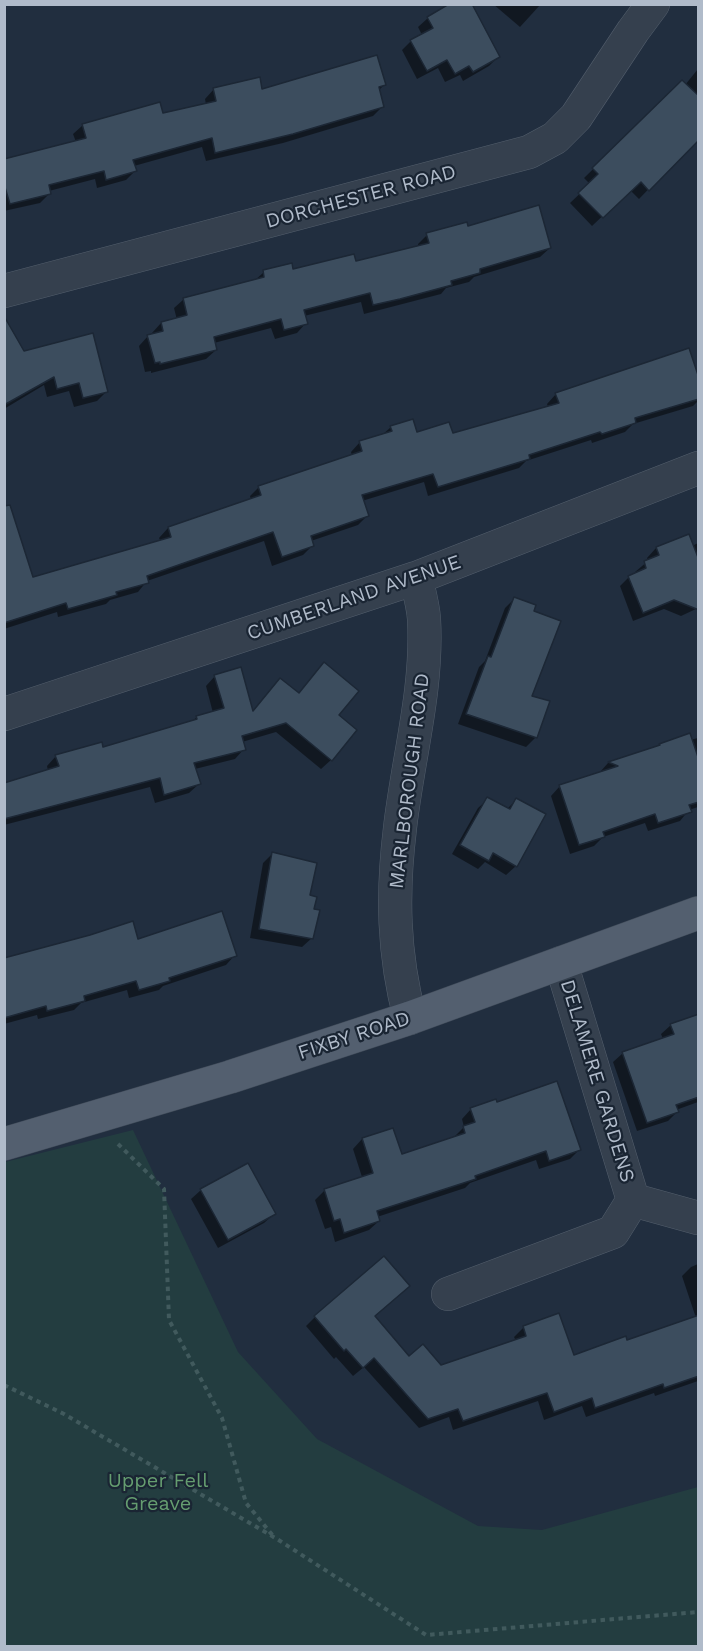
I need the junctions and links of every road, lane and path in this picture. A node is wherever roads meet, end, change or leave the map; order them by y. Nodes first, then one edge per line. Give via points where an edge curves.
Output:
1 (653, 4) edge
2 (4, 291) edge
3 (699, 468) edge
4 (417, 578) junction
5 (4, 714) edge
6 (699, 913) edge
7 (561, 963) junction
8 (410, 1018) junction
9 (91, 1119) junction
10 (4, 1144) edge
11 (633, 1200) junction
12 (699, 1218) edge
13 (448, 1294) dead end
14 (4, 1385) edge
15 (276, 1539) junction
16 (699, 1612) edge

1 - 2 street, DORCHESTER ROAD via 576,117 555,138 529,152
3 - 4 street, CUMBERLAND AVENUE
4 - 5 street, CUMBERLAND AVENUE
4 - 8 street, MARLBOROUGH ROAD via 424,616 425,661 400,828 395,903 401,984
6 - 7 main road, FIXBY ROAD
7 - 8 main road, FIXBY ROAD
7 - 11 street, DELAMERE GARDENS
8 - 9 main road, FIXBY ROAD
9 - 10 main road, FIXBY ROAD
9 - 15 path via 164,1189 169,1320 222,1418 246,1503
11 - 12 street, DELAMERE GARDENS
11 - 13 street, DELAMERE GARDENS via 613,1232
14 - 15 path via 64,1414
15 - 16 path via 426,1635

